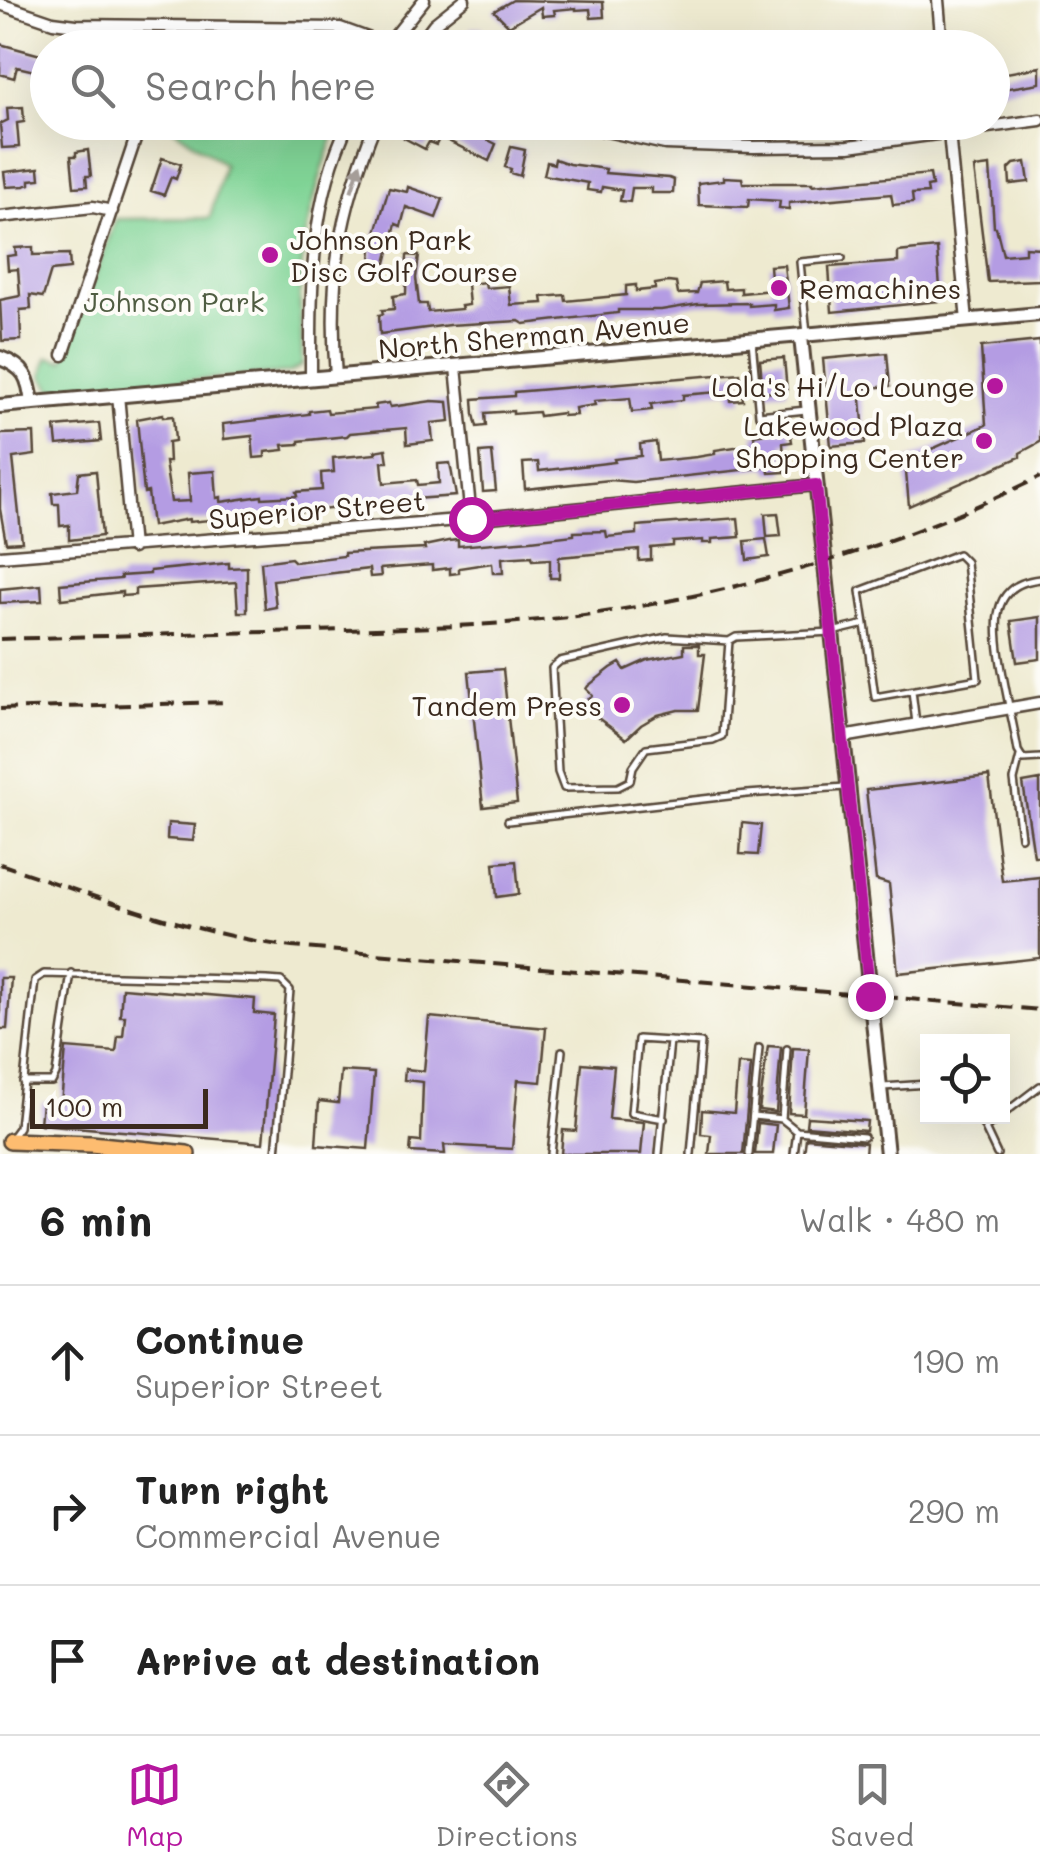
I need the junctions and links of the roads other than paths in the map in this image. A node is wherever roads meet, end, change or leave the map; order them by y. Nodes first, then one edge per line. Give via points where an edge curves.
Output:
1 (424, 0) edge
2 (464, 0) edge
3 (938, 0) edge
4 (0, 4) edge
5 (87, 26) junction
6 (173, 28) joint
7 (91, 30) edge
8 (346, 30) edge
9 (402, 30) edge
10 (430, 30) edge
11 (940, 30) edge
12 (1040, 120) edge
13 (1010, 123) edge
14 (135, 140) edge
15 (343, 140) edge
16 (370, 140) edge
17 (647, 140) edge
18 (882, 140) edge
19 (949, 140) edge
20 (112, 211) junction
21 (0, 217) edge
22 (842, 258) dead end
23 (1040, 314) edge
24 (966, 321) junction
25 (333, 332) junction
26 (311, 335) junction
27 (804, 337) junction
28 (752, 341) junction
29 (63, 355) dead end
30 (0, 358) edge
31 (456, 366) junction
32 (336, 377) junction
33 (312, 379) junction
34 (118, 395) junction
35 (32, 402) junction
36 (0, 406) edge
37 (808, 410) junction
38 (816, 485) junction
39 (471, 519) junction
40 (132, 548) junction
41 (0, 556) edge
42 (1040, 579) edge
43 (865, 624) junction
44 (832, 632) junction
45 (730, 641) junction
46 (912, 691) junction
47 (1040, 704) edge
48 (1011, 708) junction
49 (916, 724) junction
50 (843, 738) junction
51 (1020, 756) junction
52 (1040, 758) edge
53 (848, 787) junction
54 (508, 821) dead end
55 (1022, 837) dead end
56 (71, 973) junction
57 (670, 1041) junction
58 (760, 1048) dead end
59 (787, 1049) dead end
60 (562, 1052) dead end
61 (23, 1082) junction
62 (920, 1084) edge
63 (1040, 1086) edge
64 (880, 1087) junction
65 (1010, 1110) edge
66 (753, 1116) junction
67 (664, 1119) junction
68 (782, 1119) junction
69 (984, 1124) edge
70 (991, 1124) edge
71 (986, 1128) junction
72 (797, 1131) junction
73 (864, 1137) dead end
74 (5, 1140) edge
75 (65, 1154) edge
76 (186, 1154) edge
77 (276, 1154) edge
78 (551, 1154) edge
79 (659, 1154) edge
80 (691, 1154) edge
81 (749, 1154) edge
82 (794, 1154) edge
83 (888, 1154) edge
84 (997, 1154) edge

1 - 9 street
2 - 10 street
3 - 11 street
4 - 5 street
5 - 6 street
5 - 7 lane
6 - 8 street
12 - 13 street
14 - 20 street
15 - 26 street via 318,216
25 -> 16 street via 337,246
17 - 18 street via 735,146
19 - 24 street
20 - 21 street
20 - 29 street
22 - 27 lane via 800,262
23 - 24 street, North Sherman Avenue
24 - 27 street, North Sherman Avenue
25 - 26 street
25 - 32 street
26 - 33 street
27 - 28 street, North Sherman Avenue
27 - 37 street
28 - 31 street, North Sherman Avenue
28 - 37 lane via 759,416
30 - 35 street via 26,374
31 - 32 street, North Sherman Avenue
31 - 39 street
32 - 33 street, North Sherman Avenue
33 - 34 street, North Sherman Avenue
34 - 35 street, North Sherman Avenue
34 - 40 street
35 - 36 street, North Sherman Avenue
37 - 38 street
38 - 39 street, Superior Street
38 - 44 street
39 - 40 street, Superior Street
40 - 41 street, Superior Street
42 - 48 lane via 1016,585 998,611
43 - 44 lane
43 - 46 lane via 875,697
43 - 46 lane via 860,591 958,554 966,562 978,679
44 - 45 lane
44 - 50 street
45 - 45 lane via 722,736 646,748 630,781 618,786 564,788 552,668 666,637
46 - 49 lane
47 - 48 street
48 - 49 street
48 - 51 lane
49 - 50 street
50 - 53 street
51 - 52 lane
51 - 55 lane via 1014,780
53 - 54 lane
53 - 64 street
56 - 61 lane via 56,1074 52,1082
56 - 61 lane via 35,980
56 - 77 lane via 281,981 290,1001
57 - 67 lane
57 - 67 lane via 638,1039 631,1113
57 - 80 lane via 701,1044
58 - 66 lane
59 - 68 lane
60 - 78 lane
61 - 74 lane via 19,1126
62 - 64 lane
63 - 65 lane
64 - 83 street
66 - 68 lane
66 - 81 lane
67 - 79 lane
68 - 72 lane
69 - 71 lane
70 - 71 lane
71 - 84 lane
72 - 73 lane
72 - 82 lane
74 - 75 main road
74 - 76 main road

